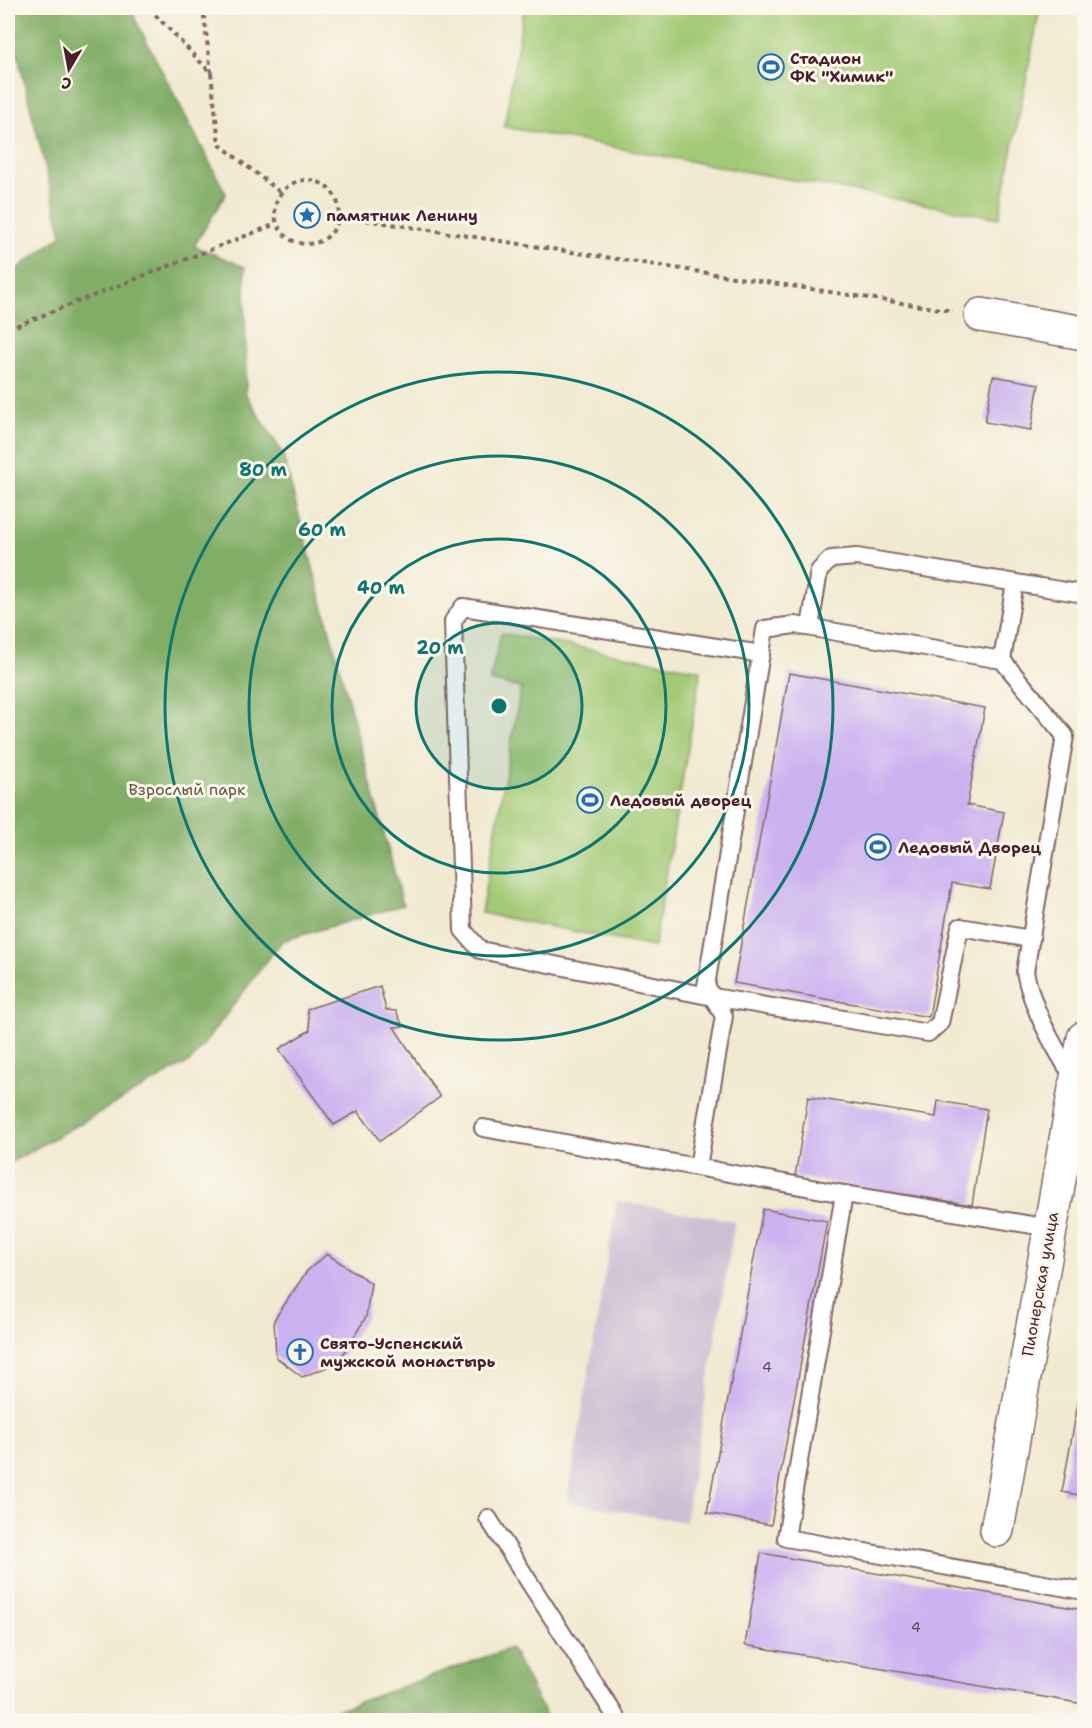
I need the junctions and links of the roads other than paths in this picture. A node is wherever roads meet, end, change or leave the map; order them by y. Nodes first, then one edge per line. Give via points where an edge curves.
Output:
1 (981, 315) road end
2 (1084, 333) edge
3 (1015, 583) junction
4 (1084, 594) edge
5 (810, 627) junction
6 (761, 654) junction
7 (1002, 660) junction
8 (1030, 939) junction
9 (713, 997) junction
10 (1082, 1053) edge
11 (483, 1128) dead end
12 (698, 1167) junction
13 (844, 1194) junction
14 (1050, 1228) junction
15 (488, 1518) dead end
16 (997, 1530) dead end
17 (1084, 1591) edge
18 (618, 1720) edge

1 - 2 street
3 - 4 lane
3 - 5 lane via 857,557 831,559 819,571
3 - 7 lane
5 - 6 lane via 765,629
5 - 7 lane
6 - 9 lane via 706,986
6 - 9 lane via 464,607 453,621 463,930 480,950
7 - 8 lane via 1065,736
8 - 9 lane via 960,927 940,1023 928,1033
8 - 10 lane via 1025,972 1048,1036 1066,1066
9 - 12 lane via 724,1016
10 - 14 street, Пионерская улица
11 - 12 lane
12 - 13 lane
13 - 14 lane
13 - 17 lane via 786,1538
14 - 16 street, Пионерская улица
15 - 18 lane

